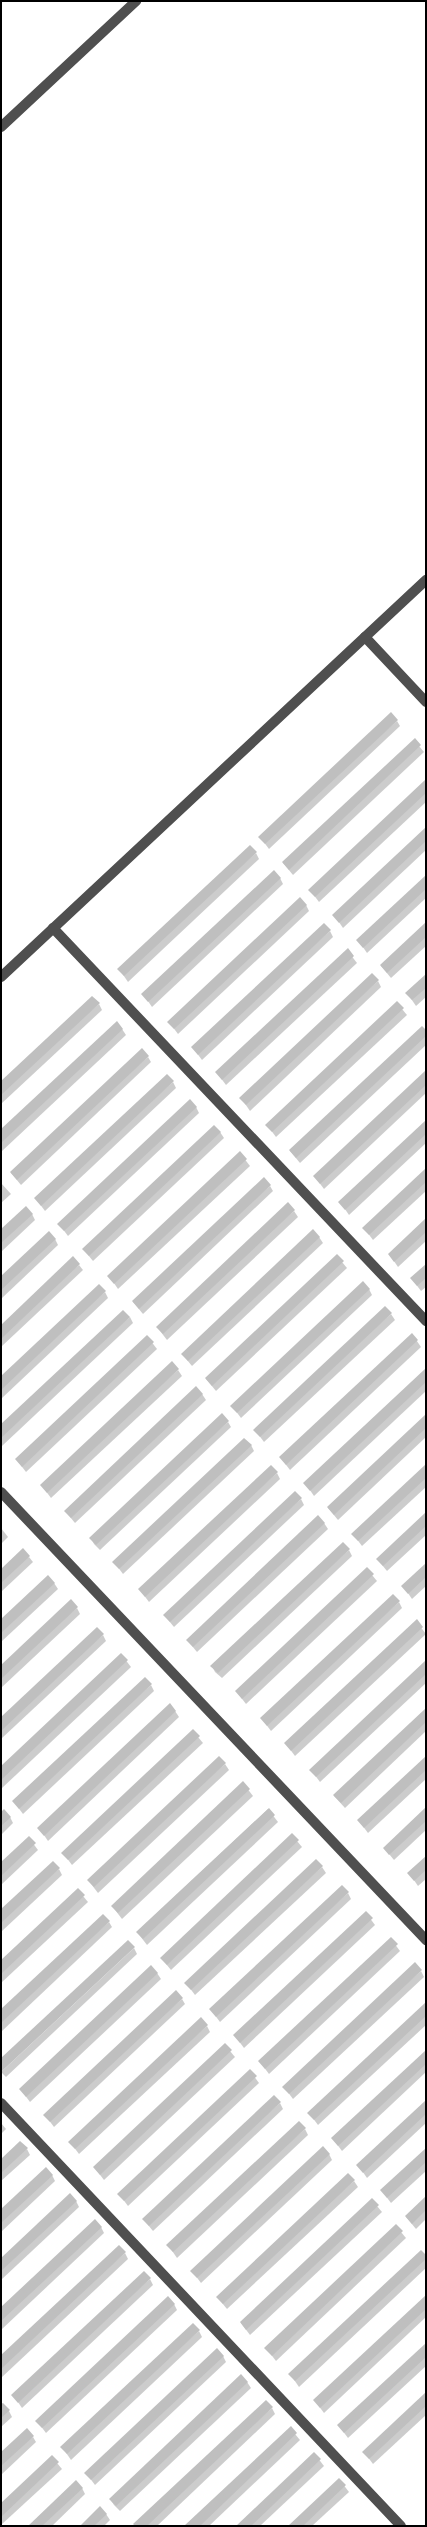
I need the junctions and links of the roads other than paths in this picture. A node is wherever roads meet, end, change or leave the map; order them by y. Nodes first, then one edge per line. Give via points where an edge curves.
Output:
1 (136, 1) edge
2 (1, 127) edge
3 (426, 580) edge
4 (365, 637) junction
5 (426, 702) edge
6 (54, 928) junction
7 (1, 977) edge
8 (426, 1321) edge
9 (1, 1492) edge
10 (426, 1940) edge
11 (1, 2103) edge
12 (401, 2526) edge

1 - 2 lane
3 - 4 lane
4 - 5 lane
4 - 6 lane
6 - 7 lane
6 - 8 lane
9 - 10 lane
11 - 12 lane

